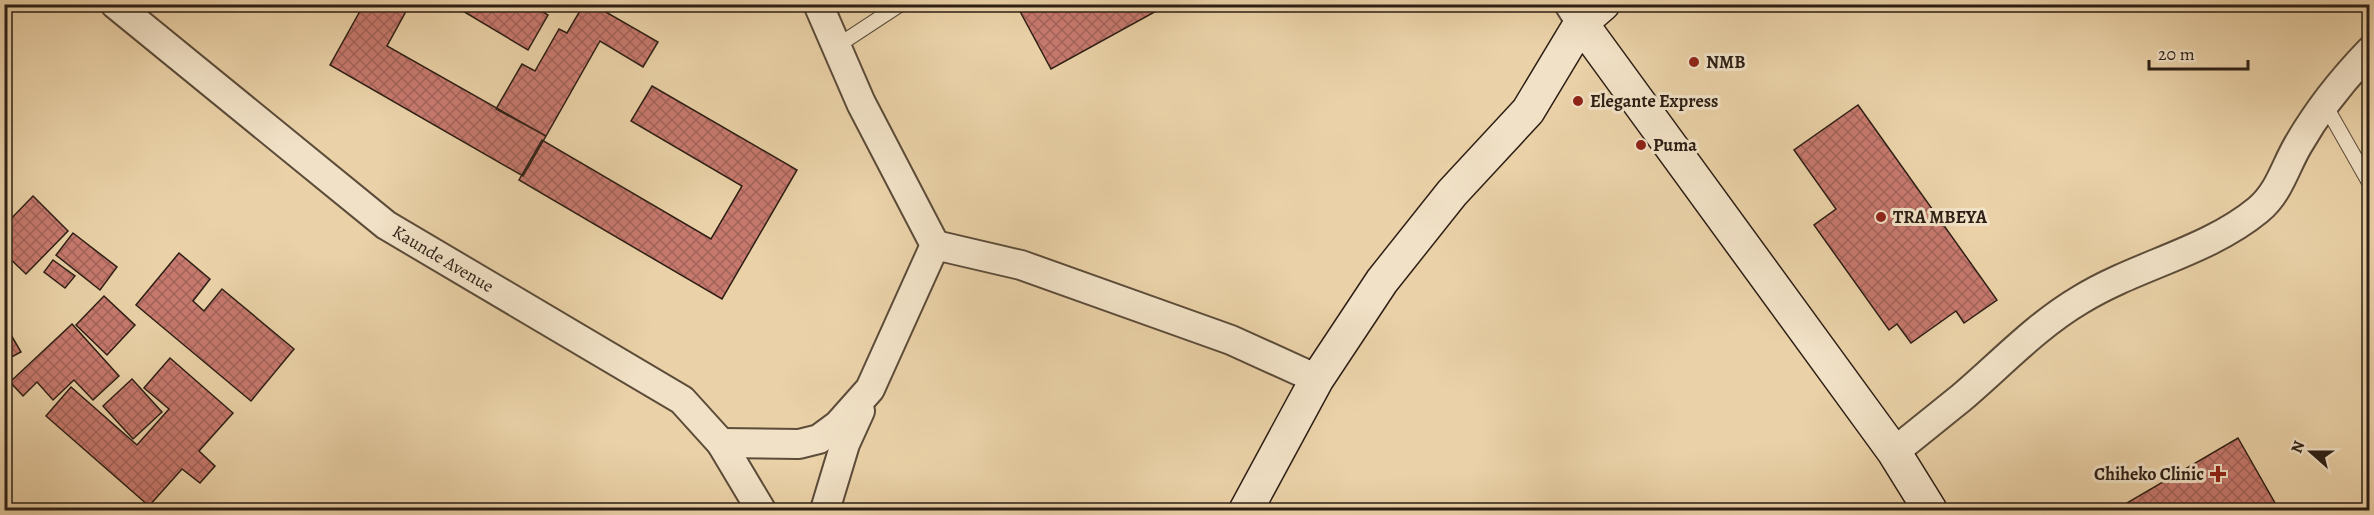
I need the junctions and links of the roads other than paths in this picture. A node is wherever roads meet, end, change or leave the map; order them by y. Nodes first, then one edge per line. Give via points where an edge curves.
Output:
1 (115, 4) edge
2 (818, 4) edge
3 (901, 4) edge
4 (1584, 11) edge
5 (837, 46) junction
6 (2370, 51) edge
7 (2324, 103) junction
8 (2370, 184) edge
9 (935, 244) junction
10 (1317, 379) junction
11 (870, 389) junction
12 (721, 443) junction
13 (1894, 452) junction
14 (761, 510) edge
15 (825, 510) edge
16 (1246, 510) edge
17 (1930, 510) edge

1 - 12 street, Kaunde Avenue via 386,225 682,400
2 - 5 street
3 - 5 lane
4 - 10 street via 1528,111 1452,193 1389,273
4 - 13 street
5 - 9 street via 861,103
6 - 7 street
7 - 8 lane
7 - 13 street via 2275,192 2259,209 2229,230 2079,300 2003,358
9 - 10 street via 1021,265 1231,340
9 - 11 street
10 - 16 street
11 - 12 street via 838,425 819,439 799,444
11 - 15 street via 845,444
12 - 14 street, Kaunde Avenue
13 - 17 street

